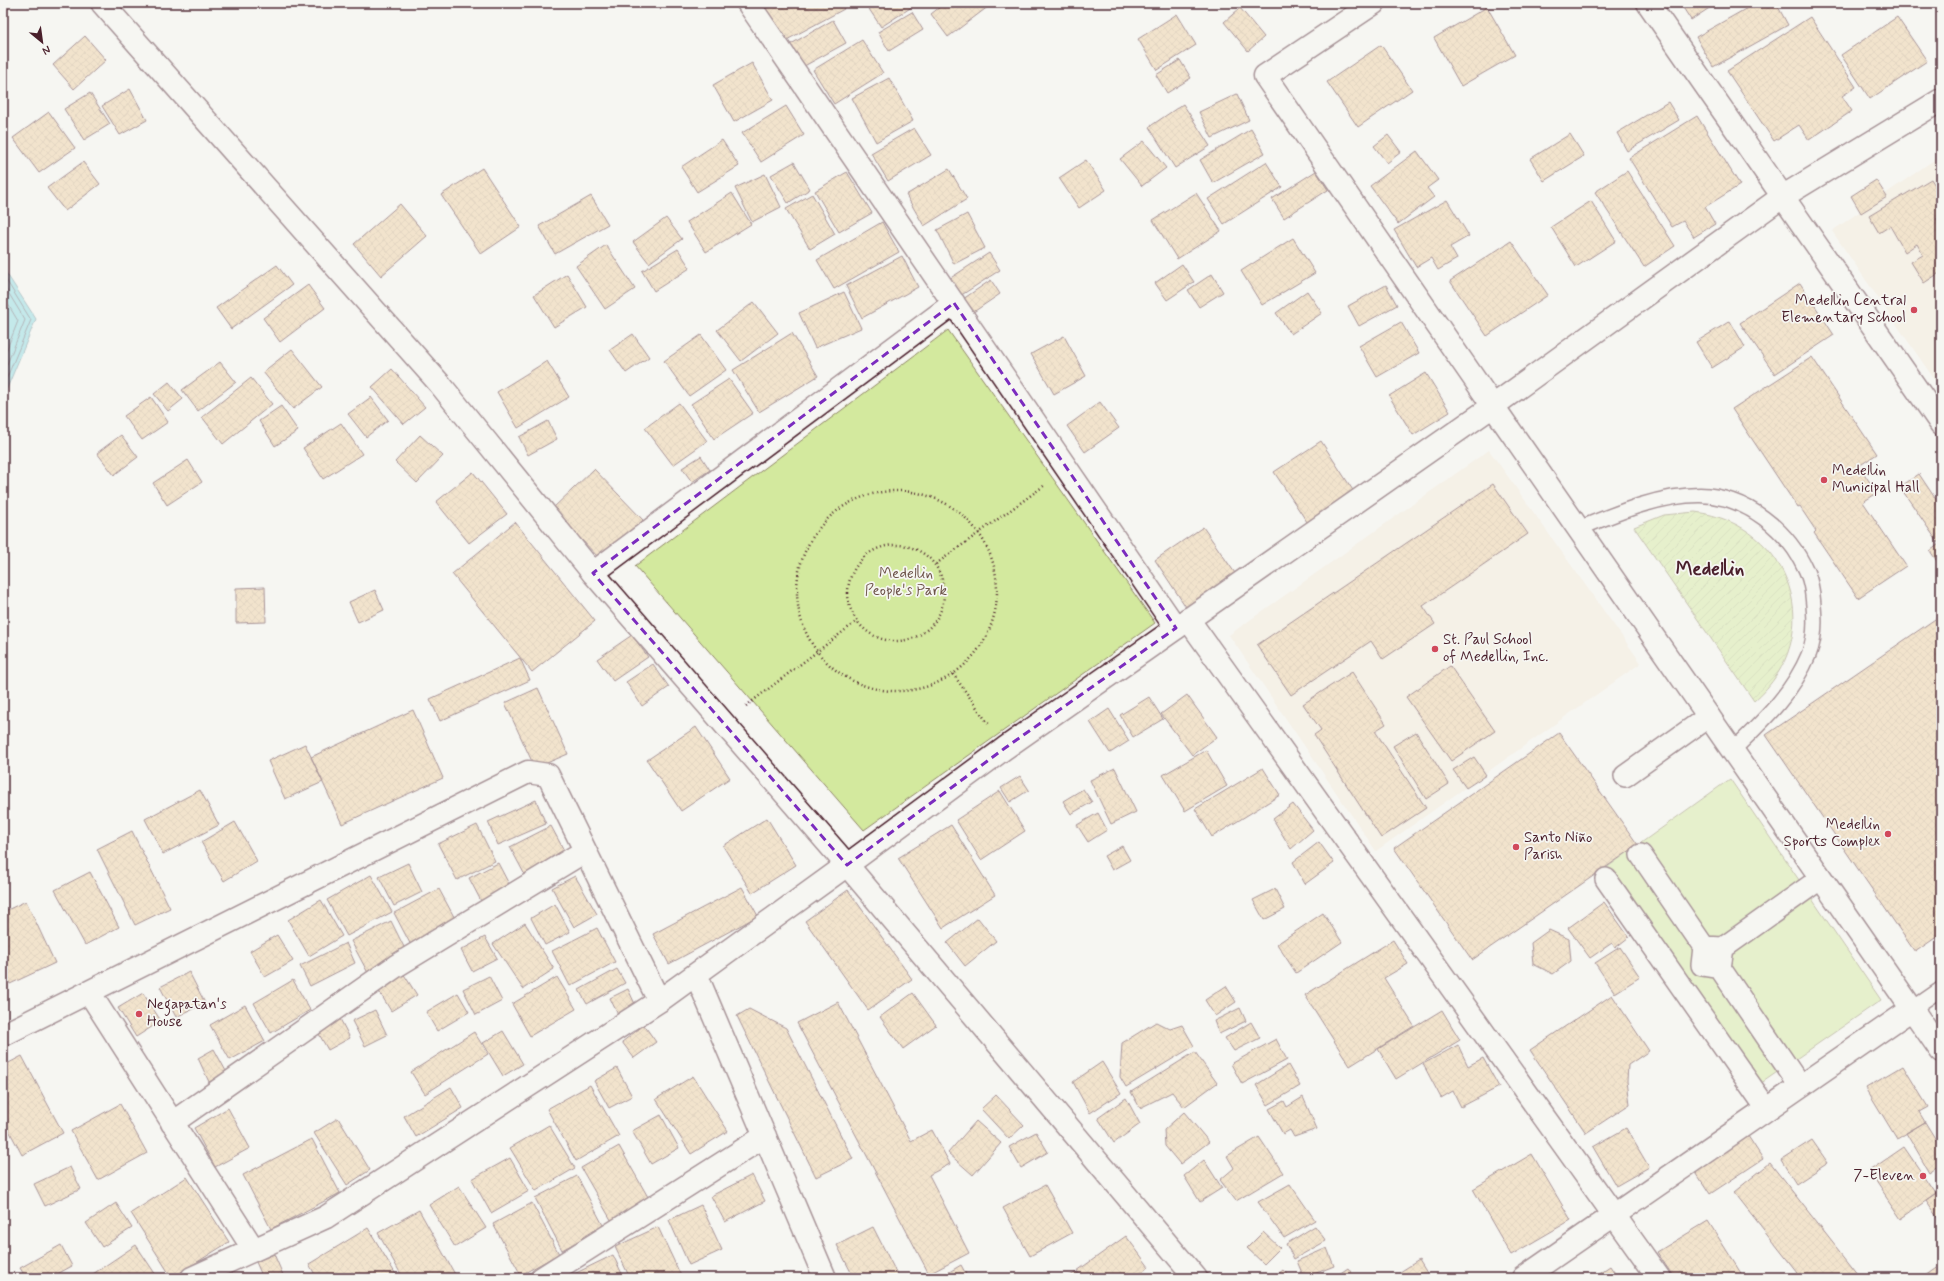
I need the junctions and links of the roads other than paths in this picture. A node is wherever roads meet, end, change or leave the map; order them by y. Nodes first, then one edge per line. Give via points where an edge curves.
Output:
1 (102, 3) edge
2 (748, 3) edge
3 (1374, 3) edge
4 (1648, 3) edge
5 (1941, 100) edge
6 (1782, 197) junction
7 (954, 304) junction
8 (1493, 406) junction
9 (1941, 424) edge
10 (1578, 529) junction
11 (593, 573) junction
12 (1182, 623) junction
13 (1709, 716) junction
14 (1733, 750) junction
15 (1624, 776) dead end
16 (585, 851) junction
17 (1641, 855) dead end
18 (847, 865) junction
19 (1606, 878) dead end
20 (1820, 878) junction
21 (1716, 954) junction
22 (696, 974) junction
23 (1941, 989) edge
24 (89, 992) junction
25 (659, 1001) junction
26 (1912, 1009) junction
27 (3, 1035) edge
28 (1941, 1051) edge
29 (1800, 1086) junction
30 (1767, 1109) junction
31 (172, 1123) junction
32 (765, 1136) junction
33 (1614, 1214) junction
34 (254, 1250) junction
35 (192, 1278) edge
36 (542, 1278) edge
37 (825, 1278) edge
38 (1196, 1278) edge
39 (1522, 1278) edge
40 (1659, 1278) edge

1 - 11 street via 439,383
2 - 7 street
3 - 8 street via 1265,76
4 - 6 street
5 - 6 street
6 - 8 street
6 - 9 street
7 - 11 street
7 - 12 street via 1068,468
8 - 10 street
8 - 12 street
10 - 13 street
10 - 14 lane via 1618,512 1674,496 1702,495 1728,500 1753,511 1776,527 1793,547 1806,571 1813,598 1815,625 1810,652 1799,676 1783,698
11 - 18 street
12 - 18 street via 1005,748
12 - 33 street
13 - 14 street
13 - 15 street
14 - 20 street
16 - 24 street via 548,775 528,772
16 - 25 street
16 - 31 street via 396,966
17 - 21 street
18 - 22 street
18 - 38 street
19 - 30 street
20 - 21 street
20 - 26 street
21 - 29 street
22 - 25 street
22 - 32 street
23 - 26 lane
24 - 27 street
24 - 31 street
25 - 34 street via 326,1217
26 - 28 street
26 - 29 street
29 - 30 street
30 - 33 street
31 - 34 street
32 - 36 street
32 - 37 street
33 - 39 street
33 - 40 street
34 - 35 street

